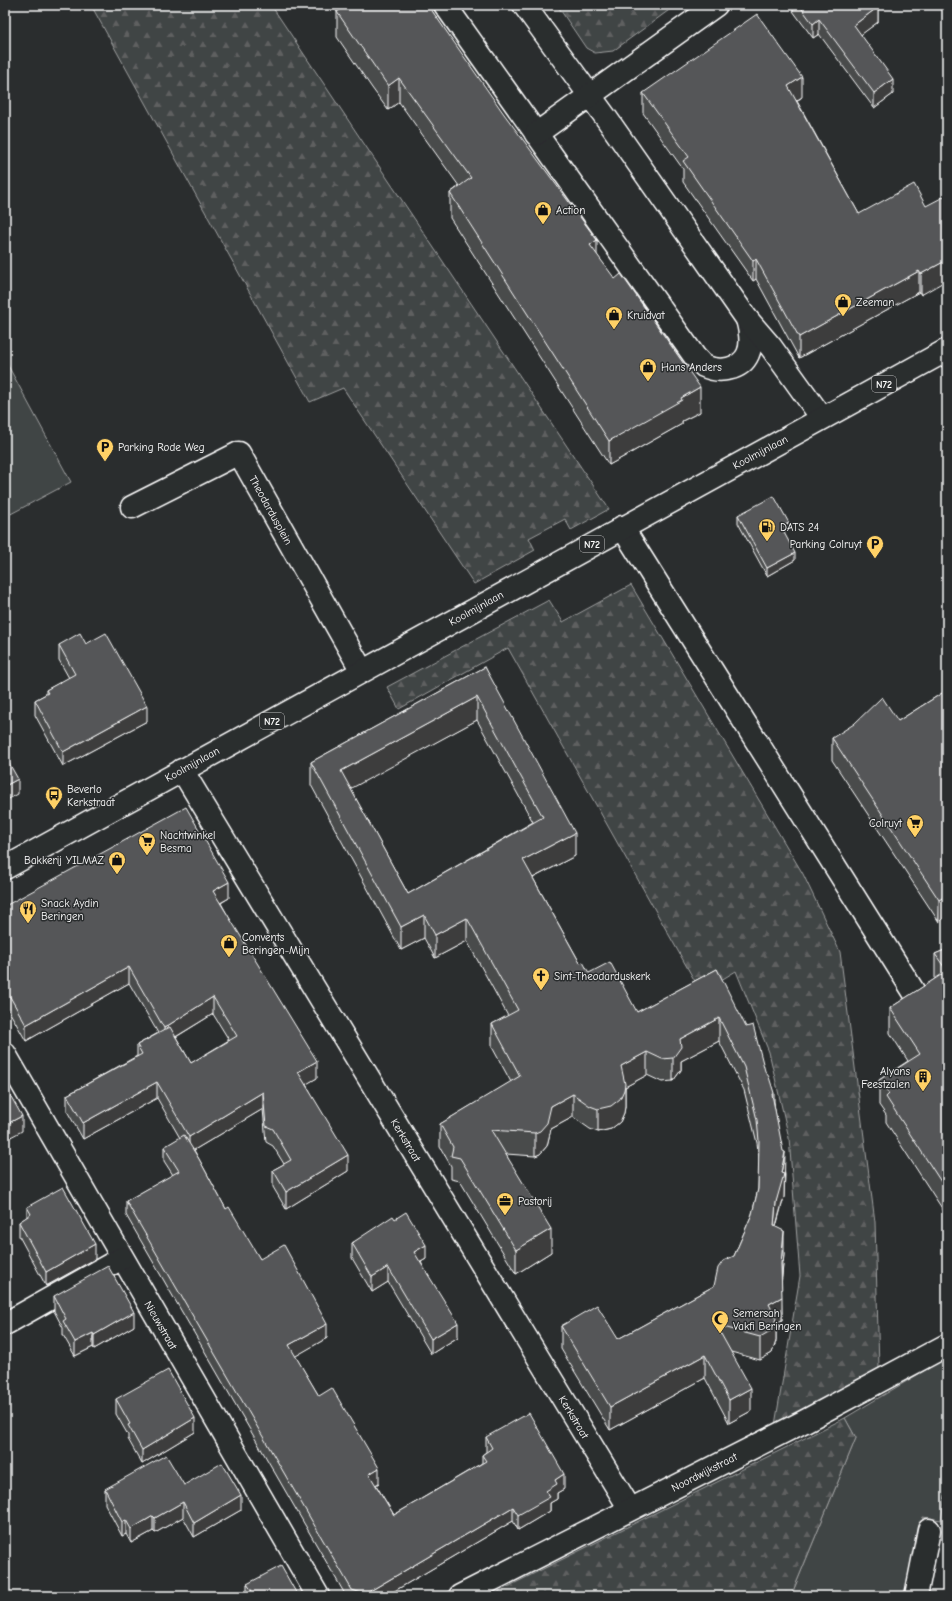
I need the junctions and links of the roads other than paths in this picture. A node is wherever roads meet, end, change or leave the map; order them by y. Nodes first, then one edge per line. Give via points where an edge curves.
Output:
1 (444, 5) edge
2 (524, 5) edge
3 (716, 5) edge
4 (589, 95) junction
5 (536, 134) junction
6 (747, 319) junction
7 (947, 350) edge
8 (822, 418) junction
9 (132, 507) dead end
10 (622, 527) junction
11 (362, 671) junction
12 (182, 770) junction
13 (5, 868) edge
14 (919, 1000) edge
15 (5, 1054) edge
16 (122, 1258) junction
17 (5, 1324) edge
18 (947, 1345) edge
19 (630, 1509) junction
20 (929, 1530) dead end
21 (318, 1596) edge
22 (460, 1596) edge
23 (916, 1596) edge

1 - 5 street
2 - 4 street
3 - 4 street
4 - 5 street
4 - 6 street
5 - 6 street via 695,357 704,366 728,370 748,355 750,333
6 - 8 street via 771,347
7 - 8 street, Koolmijnlaan / N72
8 - 10 street, Koolmijnlaan / N72
9 - 11 street, Theodardusplein via 239,453
10 - 11 street, Koolmijnlaan / N72
10 - 14 street
11 - 12 street, Koolmijnlaan / N72
12 - 13 street, Koolmijnlaan / N72
12 - 19 street, Kerkstraat
15 - 16 street, Nieuwstraat
16 - 17 street
16 - 21 street, Nieuwstraat
18 - 19 street, Noordwijkstraat via 805,1421
19 - 22 street, Noordwijkstraat
20 - 23 street

